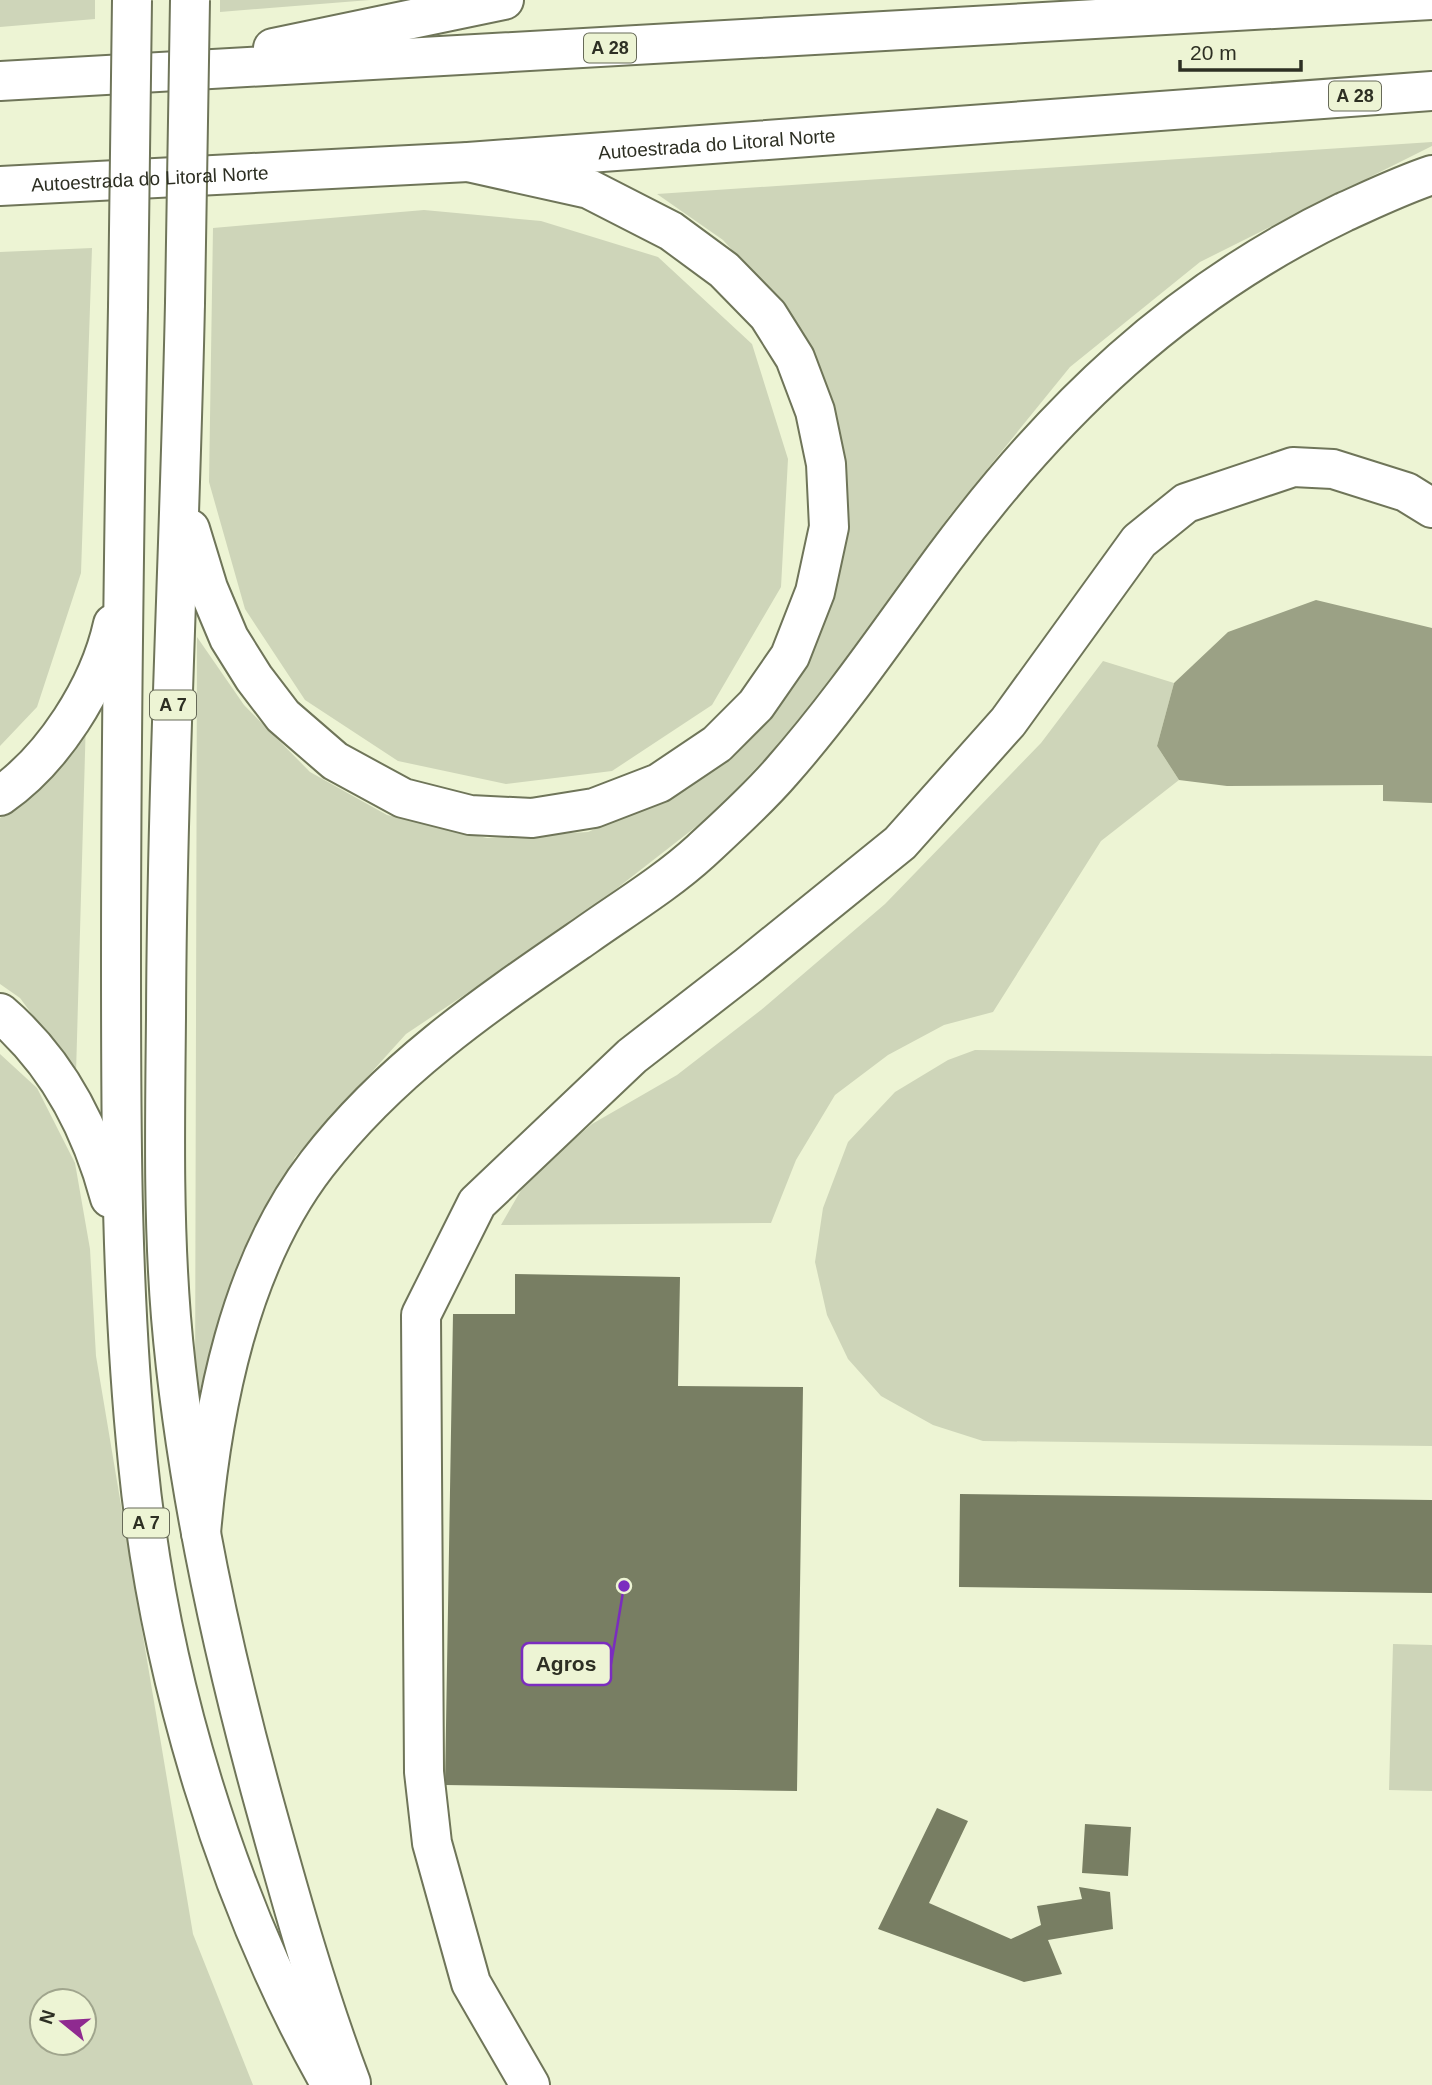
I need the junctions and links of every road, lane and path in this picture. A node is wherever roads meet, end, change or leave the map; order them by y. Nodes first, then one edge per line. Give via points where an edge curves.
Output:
1 (132, 0) edge
2 (190, 0) edge
3 (504, 0) edge
4 (1432, 0) edge
5 (155, 74) junction
6 (0, 81) edge
7 (1432, 91) edge
8 (468, 162) junction
9 (1432, 175) edge
10 (161, 177) junction
11 (0, 186) edge
12 (0, 208) edge
13 (181, 482) junction
14 (1432, 508) edge
15 (123, 574) junction
16 (0, 796) edge
17 (0, 1013) edge
18 (124, 1251) junction
19 (201, 1533) junction
20 (331, 2085) edge
21 (352, 2085) edge
22 (530, 2085) edge

1 - 15 main road, A 7, bridge
2 - 13 main road, A 7, bridge
3 - 5 main road
4 - 5 main road, A 28
5 - 6 main road, A 28
7 - 8 main road, Autoestrada do Litoral Norte / A 28
8 - 10 main road, Autoestrada do Litoral Norte / A 28
8 - 13 main road via 589,189 671,230 724,270 768,315 795,358 815,411 829,527 815,592 790,656 755,705 717,744 659,783 594,808 532,818 470,815 403,798 335,761 283,716 254,678 229,638 208,588
9 - 19 main road via 1304,232 1200,295 1104,374 1018,464 781,773 698,854 468,1017 387,1086 317,1164 264,1257 239,1320 215,1416
10 - 11 main road, Autoestrada do Litoral Norte / A 28
10 - 12 main road
13 - 19 main road, A 7 via 166,928 165,1160 176,1368
14 - 22 main road via 1406,492 1332,468 1293,467 1186,503 1139,541 1008,722 900,843 632,1056 477,1203 421,1315 424,1772 432,1843 471,1983
15 - 16 main road via 111,631 77,711 35,766
15 - 18 main road, A 7
17 - 18 main road via 50,1066 74,1104 94,1147
18 - 20 main road, A 7 via 138,1467 171,1662 242,1898 287,2004
19 - 21 main road, A 7 via 245,1732 291,1901

